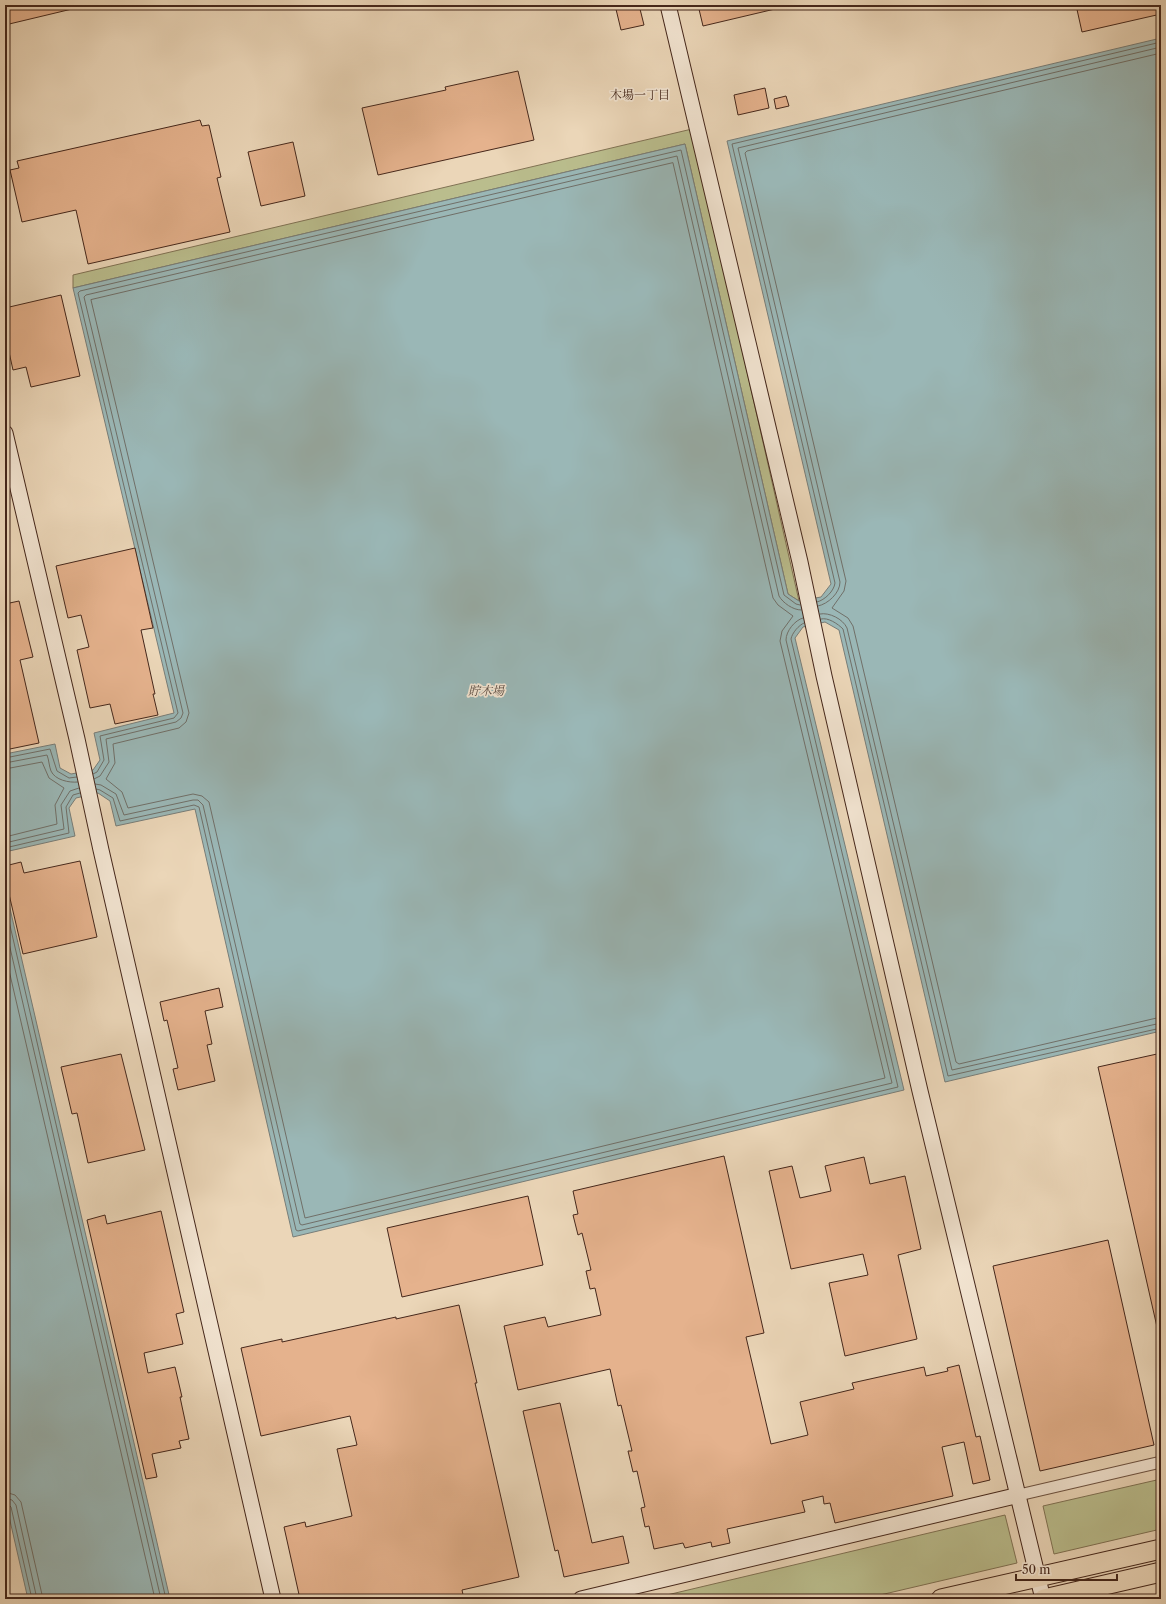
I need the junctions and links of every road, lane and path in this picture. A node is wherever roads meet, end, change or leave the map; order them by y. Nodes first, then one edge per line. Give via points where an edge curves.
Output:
1 (668, 5) edge
2 (5, 433) edge
3 (1161, 1462) edge
4 (1019, 1495) junction
5 (1161, 1549) edge
6 (1161, 1572) edge
7 (1038, 1577) junction
8 (273, 1599) edge
9 (581, 1599) edge
10 (941, 1599) edge
11 (1043, 1599) edge

1 - 4 street via 800,562 920,1091
2 - 8 street
3 - 4 street
4 - 7 street
4 - 9 street
5 - 7 highway
6 - 11 highway
7 - 10 highway
7 - 11 street

